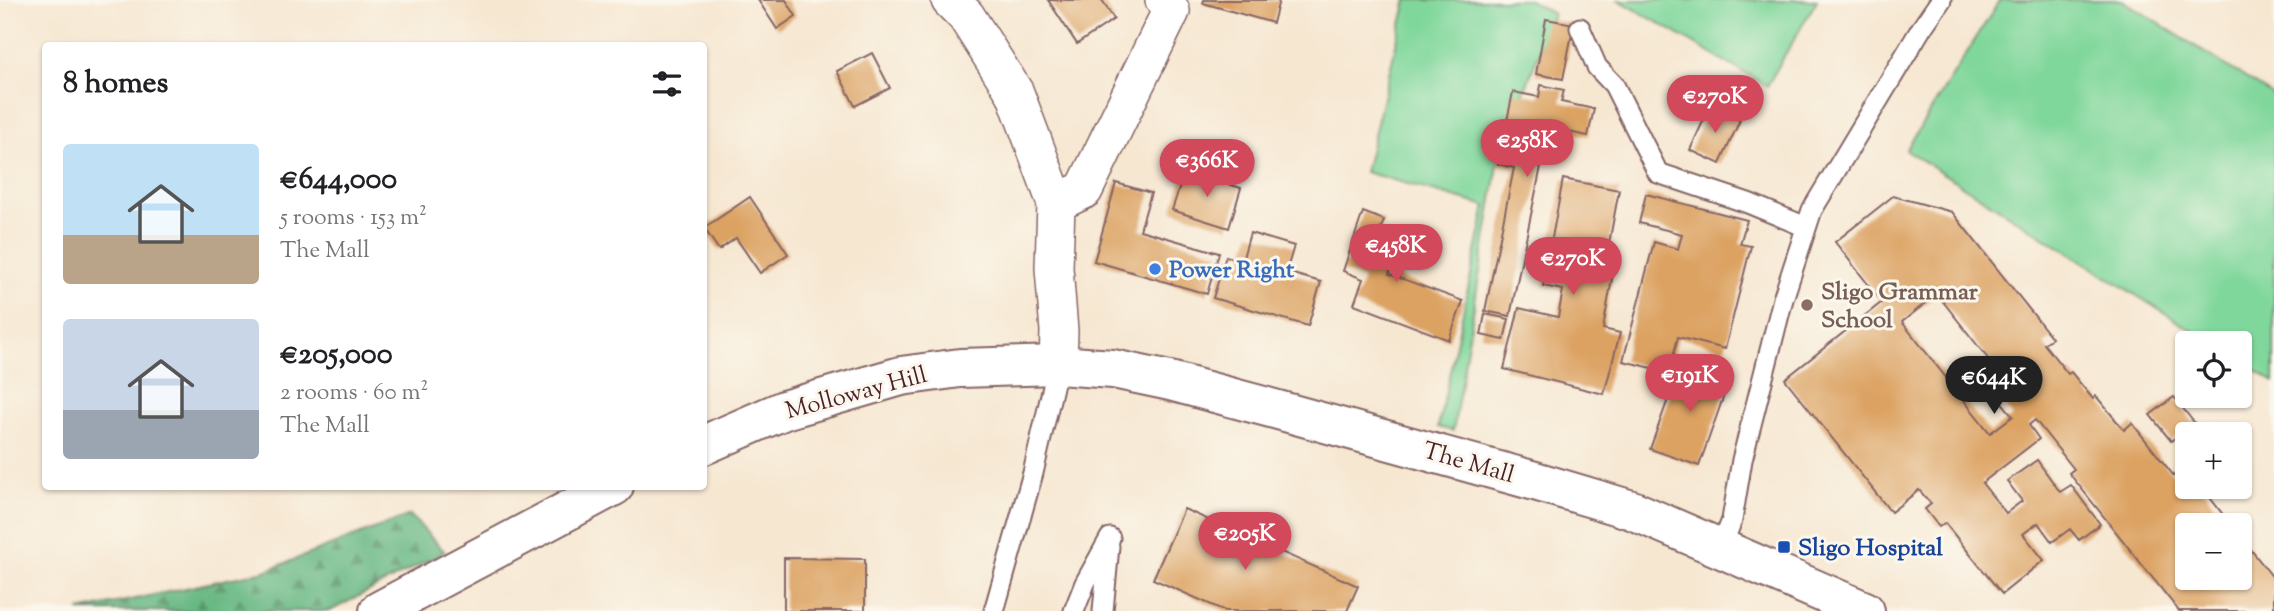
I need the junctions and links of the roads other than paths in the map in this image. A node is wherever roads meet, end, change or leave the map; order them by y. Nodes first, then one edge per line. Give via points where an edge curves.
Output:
1 (950, 0) edge
2 (1164, 0) edge
3 (1941, 0) edge
4 (1580, 28) dead end
5 (1056, 203) junction
6 (1806, 227) junction
7 (1058, 365) junction
8 (707, 444) edge
9 (606, 490) edge
10 (1721, 548) junction
11 (379, 611) edge
12 (994, 611) edge
13 (1074, 611) edge
14 (1103, 611) edge
15 (1865, 611) edge

1 - 5 street via 966,16 1015,93
2 - 5 street via 1171,11 1084,190
3 - 6 lane via 1812,210
4 - 6 lane via 1597,67 1614,85 1658,173
5 - 7 street
6 - 10 lane via 1783,299 1742,460 1732,520
7 - 8 main road, Molloway Hill via 901,376 784,410
7 - 10 main road, The Mall via 1113,369 1170,381 1419,448 1632,510
7 - 12 lane
9 - 11 main road
10 - 15 main road, The Mall
13 - 14 lane via 1110,538

